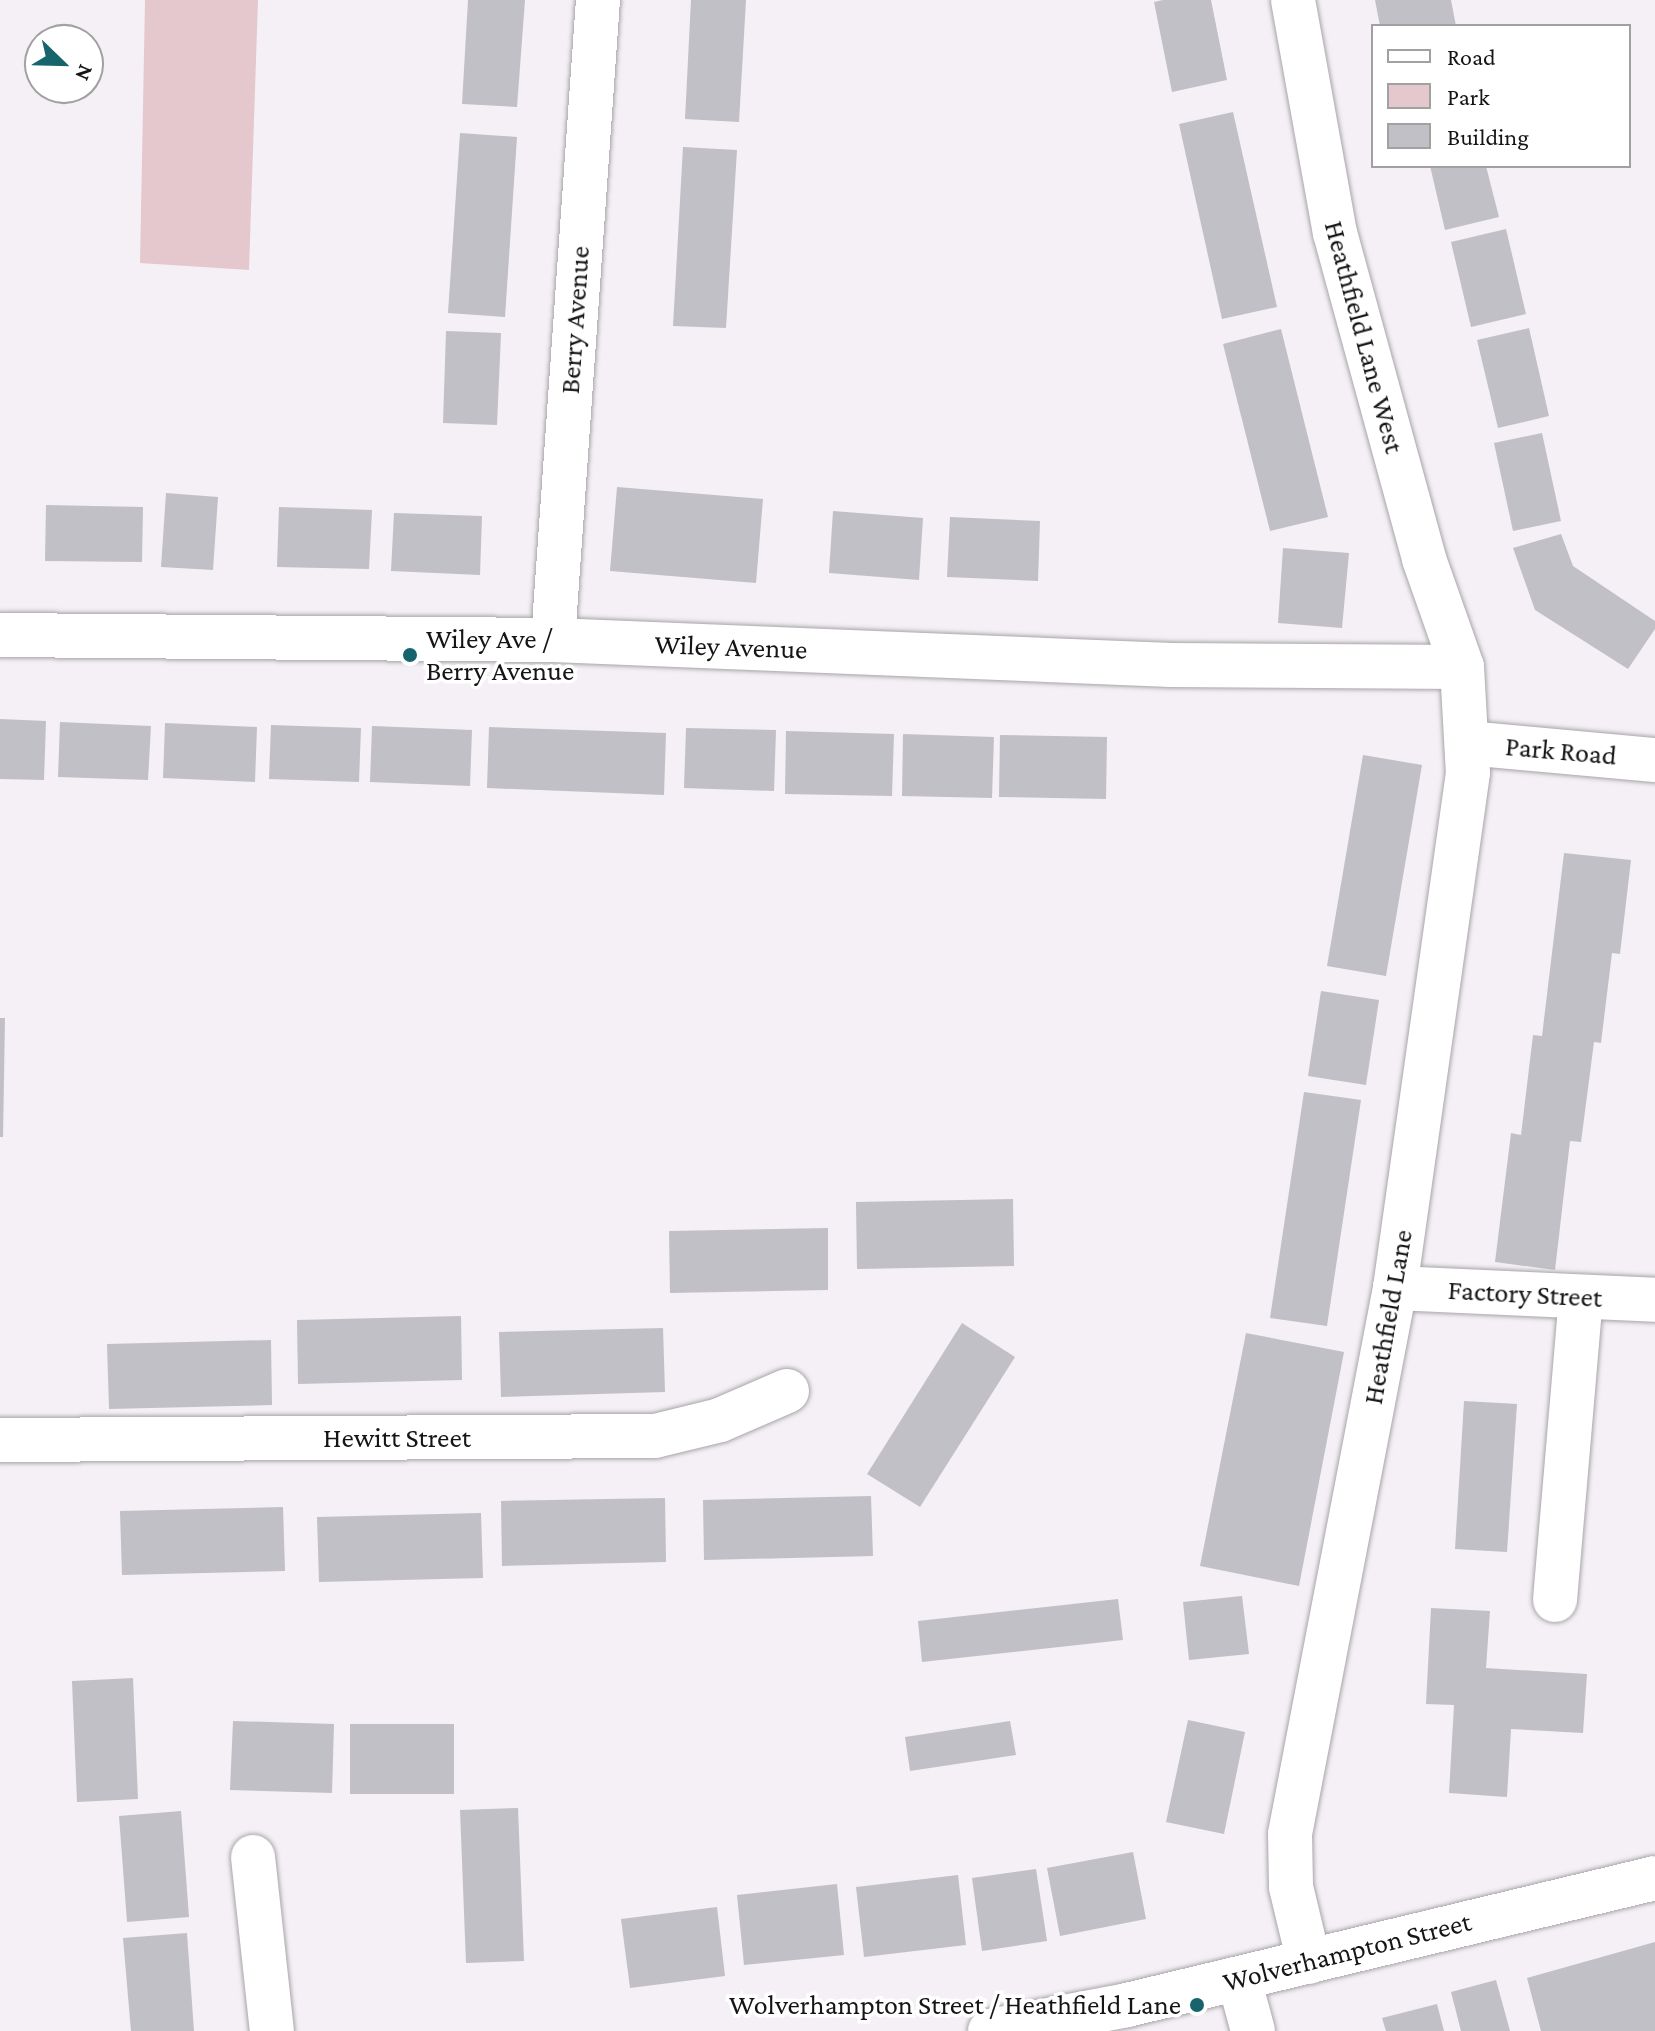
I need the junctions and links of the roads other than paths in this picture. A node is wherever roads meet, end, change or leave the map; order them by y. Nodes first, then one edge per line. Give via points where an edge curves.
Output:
1 (598, 0) edge
2 (1293, 0) edge
3 (0, 635) edge
4 (553, 640) junction
5 (1462, 667) junction
6 (1467, 743) junction
7 (1655, 760) edge
8 (1395, 1288) junction
9 (1581, 1297) junction
10 (1655, 1300) edge
11 (787, 1391) dead end
12 (0, 1440) edge
13 (1555, 1600) dead end
14 (253, 1857) dead end
15 (1655, 1878) edge
16 (1309, 1962) junction
17 (1239, 1979) junction
18 (272, 2031) edge
19 (991, 2031) edge
20 (1253, 2031) edge

1 - 4 street, Berry Avenue
2 - 5 street, Heathfield Lane West via 1335,233 1424,559
3 - 4 street, Wiley Avenue
4 - 5 street, Wiley Avenue via 1171,665
5 - 6 street, Heathfield Lane
6 - 7 street, Park Road
6 - 8 street, Heathfield Lane via 1468,773
8 - 9 street, Factory Street
8 - 16 street, Heathfield Lane via 1290,1834 1291,1887
9 - 10 street, Factory Street
9 - 13 street
11 - 12 street, Hewitt Street via 720,1420 655,1436
14 - 18 street
15 - 16 street, Wolverhampton Street
16 - 17 street, Wolverhampton Street
17 - 19 street, Wolverhampton Street
17 - 20 street

